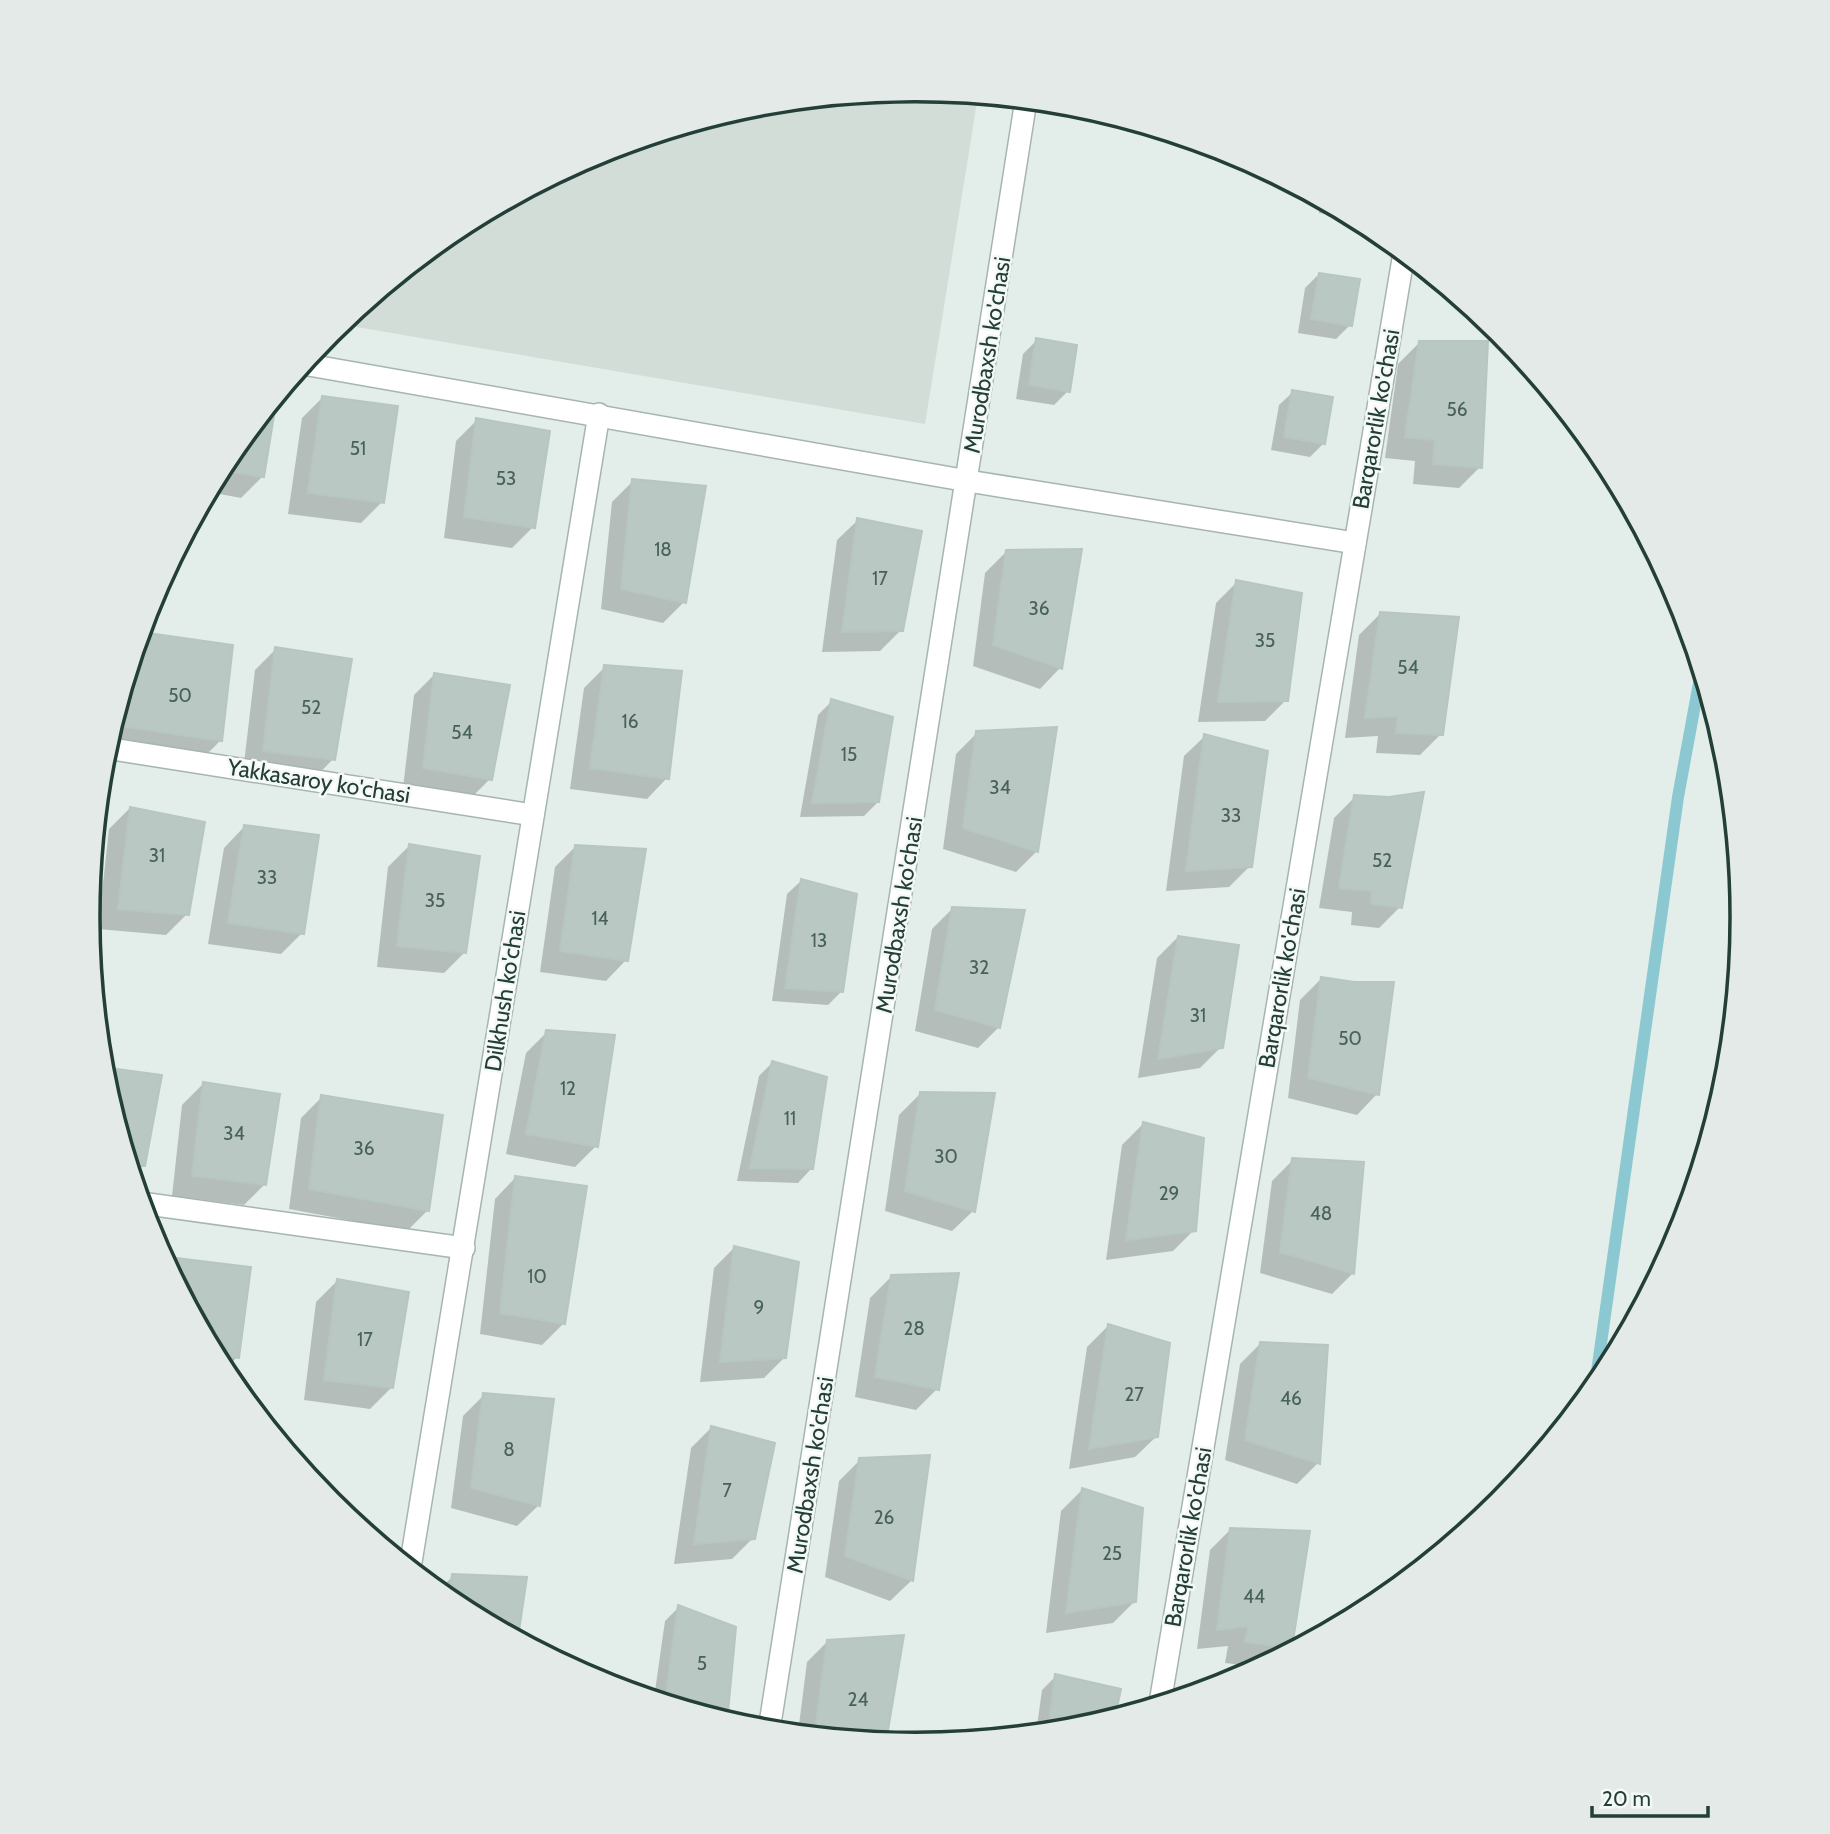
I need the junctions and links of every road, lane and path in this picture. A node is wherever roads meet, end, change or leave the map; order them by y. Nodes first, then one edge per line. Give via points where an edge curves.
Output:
1 (1025, 110) edge
2 (1402, 264) edge
3 (315, 366) edge
4 (599, 414) junction
5 (968, 481) junction
6 (1355, 544) junction
7 (117, 750) edge
8 (533, 815) junction
9 (153, 1205) edge
10 (464, 1248) junction
11 (412, 1558) edge
12 (1162, 1694) edge
13 (771, 1719) edge

1 - 5 street, Murodbaxsh ko'chasi
2 - 6 street, Barqarorlik ko'chasi
3 - 4 street
4 - 5 street
4 - 8 street, Dilkhush ko'chasi
5 - 6 street
5 - 13 street, Murodbaxsh ko'chasi
6 - 12 street, Barqarorlik ko'chasi
7 - 8 street, Yakkasaroy ko'chasi
8 - 10 street, Dilkhush ko'chasi
9 - 10 street
10 - 11 street, Dilkhush ko'chasi

